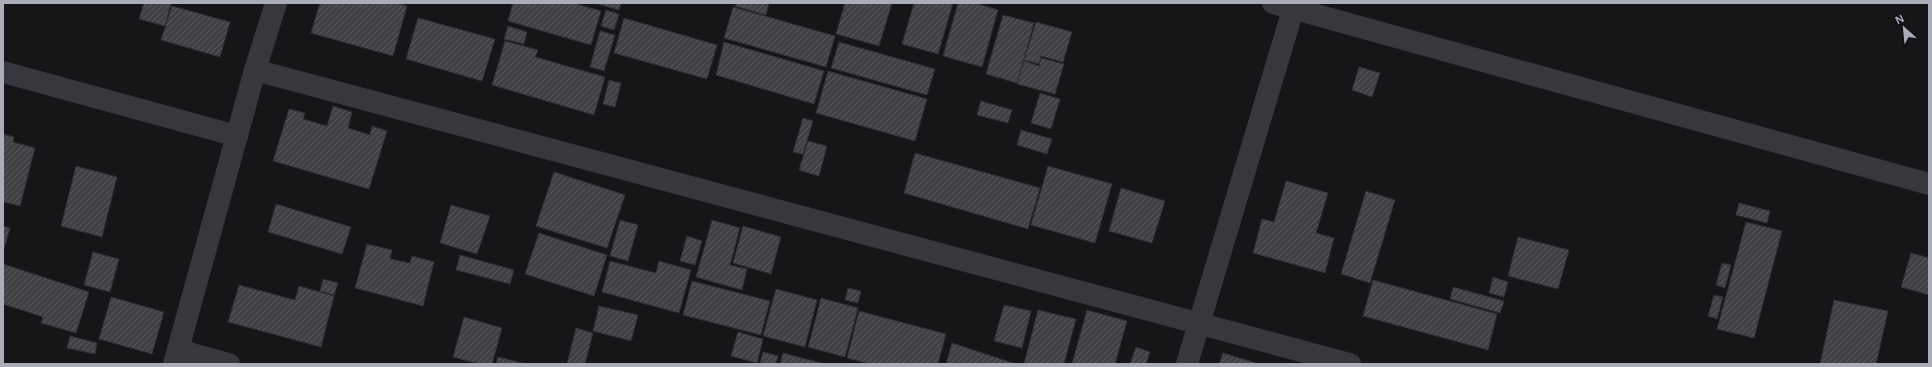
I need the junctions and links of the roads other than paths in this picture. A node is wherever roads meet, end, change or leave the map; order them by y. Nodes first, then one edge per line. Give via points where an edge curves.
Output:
1 (276, 3) edge
2 (1287, 5) edge
3 (255, 70) junction
4 (3, 72) edge
5 (237, 136) junction
6 (1929, 184) edge
7 (1199, 323) junction
8 (176, 357) edge
9 (229, 364) edge
10 (1188, 364) edge
11 (1350, 364) edge

1 - 3 street
2 - 6 street
2 - 7 street
3 - 5 street
3 - 7 street
4 - 5 street
5 - 8 street
7 - 10 street
7 - 11 street
8 - 9 street

